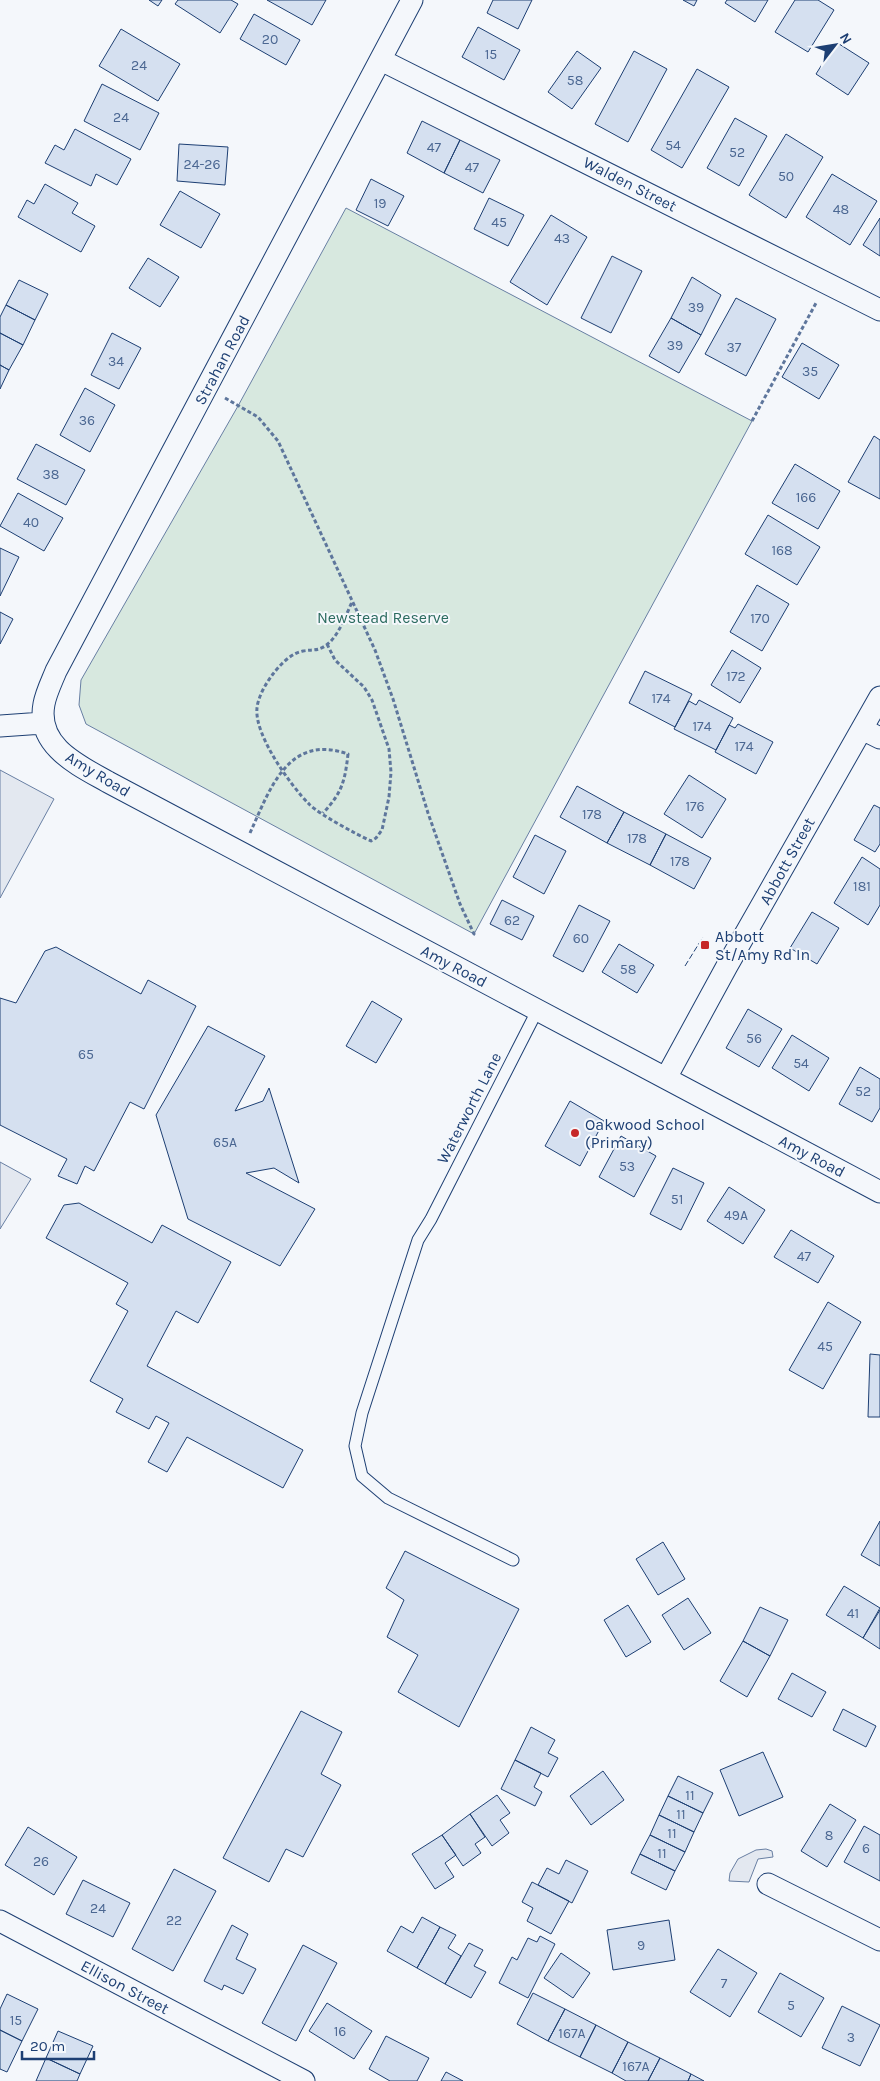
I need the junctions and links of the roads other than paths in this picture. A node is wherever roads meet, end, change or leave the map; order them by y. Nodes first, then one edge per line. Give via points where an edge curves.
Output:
1 (412, 0) edge
2 (381, 60) junction
3 (880, 310) edge
4 (880, 698) edge
5 (43, 723) junction
6 (0, 726) edge
7 (871, 733) edge
8 (537, 1010) junction
9 (666, 1078) junction
10 (880, 1192) edge
11 (513, 1560) dead end
12 (768, 1884) dead end
13 (0, 1921) edge
14 (880, 1940) edge
15 (304, 2081) edge

1 - 2 street, Strahan Road
2 - 3 street, Walden Street
2 - 5 street, Strahan Road via 56,671 44,704
4 - 7 street, Abbott Street
5 - 6 street
5 - 8 street, Amy Road via 51,741 77,764
7 - 9 street, Abbott Street
8 - 9 street, Amy Road
8 - 11 lane, Waterworth Lane via 418,1240 362,1413 355,1446 362,1476 388,1498
9 - 10 street, Amy Road
12 - 14 street
13 - 15 street, Ellison Street

